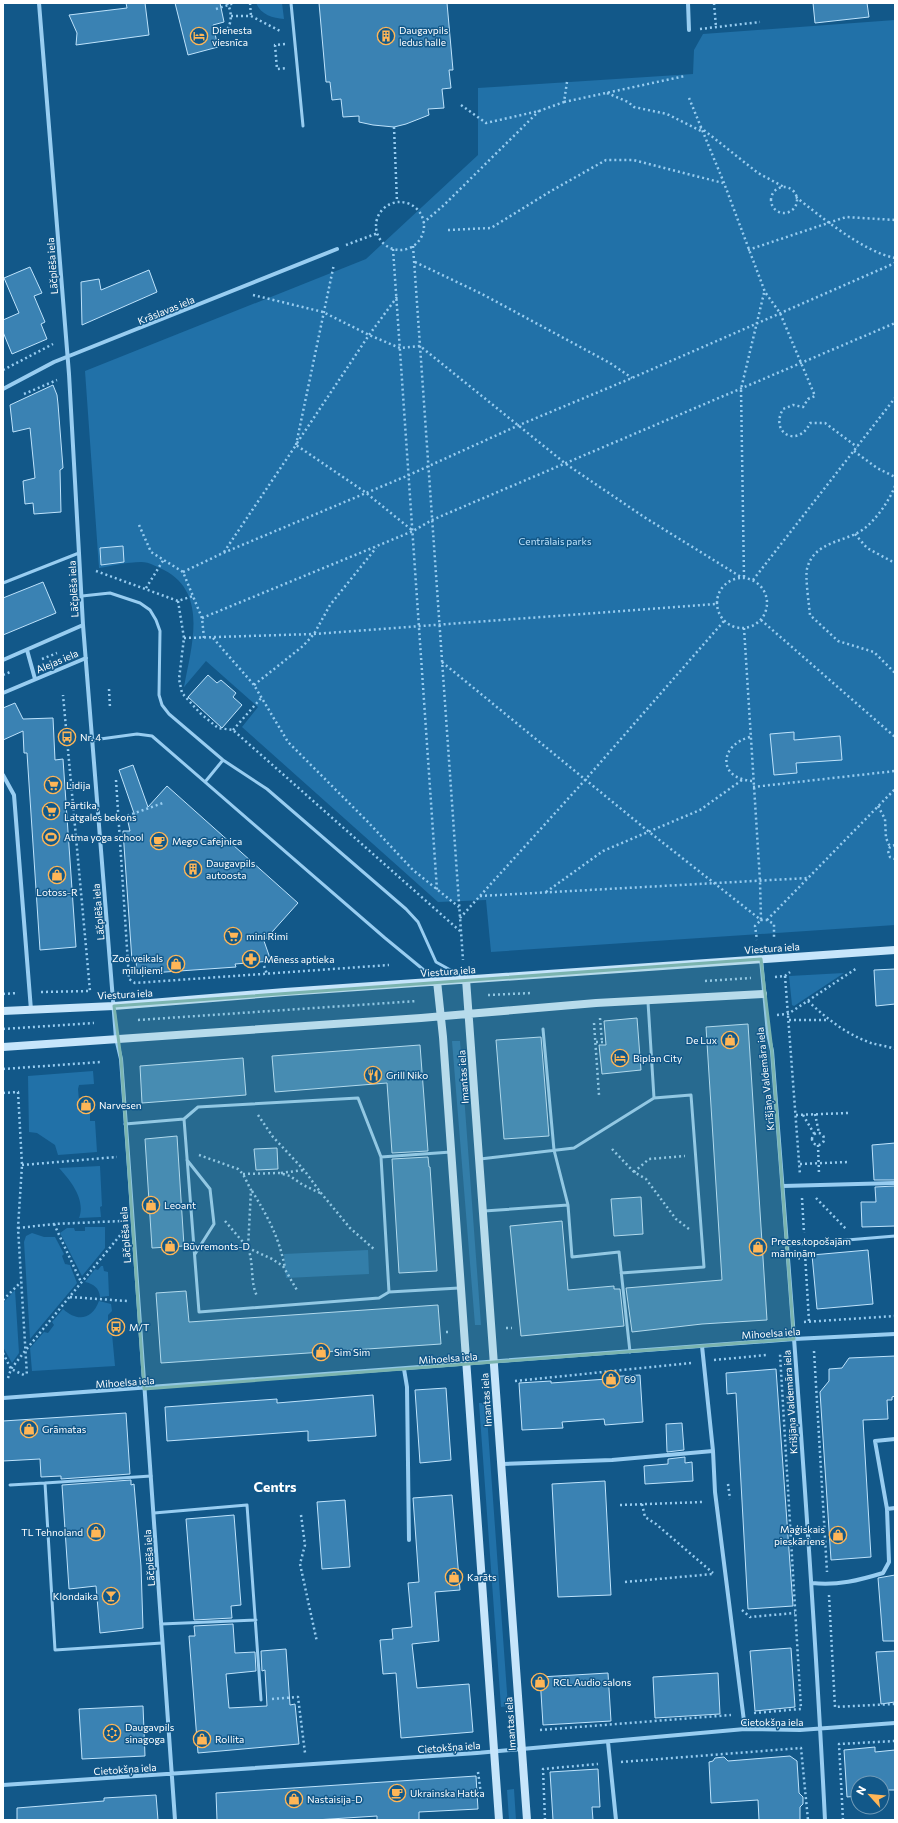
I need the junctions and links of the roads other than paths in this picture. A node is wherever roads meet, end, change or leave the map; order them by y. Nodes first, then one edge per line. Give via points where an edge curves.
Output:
1 (39, 3) edge
2 (292, 3) edge
3 (688, 3) edge
4 (689, 30) dead end
5 (303, 126) dead end
6 (337, 249) road end
7 (67, 358) junction
8 (3, 389) edge
9 (80, 553) junction
10 (3, 583) edge
11 (82, 596) junction
12 (83, 624) junction
13 (27, 650) junction
14 (86, 658) junction
15 (3, 660) edge
16 (35, 679) junction
17 (3, 693) edge
18 (93, 740) junction
19 (223, 760) junction
20 (3, 775) edge
21 (205, 782) junction
22 (895, 950) edge
23 (761, 959) junction
24 (466, 979) junction
25 (437, 981) junction
26 (763, 994) junction
27 (648, 1000) junction
28 (114, 1006) junction
29 (31, 1010) junction
30 (3, 1011) edge
31 (468, 1014) junction
32 (441, 1016) junction
33 (543, 1029) dead end
34 (116, 1038) junction
35 (3, 1047) edge
36 (654, 1098) junction
37 (184, 1119) junction
38 (125, 1124) junction
39 (554, 1150) junction
40 (451, 1152) junction
41 (381, 1157) junction
42 (187, 1160) junction
43 (479, 1160) junction
44 (895, 1183) edge
45 (783, 1186) junction
46 (568, 1205) junction
47 (483, 1211) junction
48 (895, 1236) edge
49 (787, 1245) junction
50 (195, 1254) junction
51 (621, 1273) junction
52 (461, 1288) junction
53 (389, 1292) junction
54 (895, 1334) edge
55 (794, 1339) junction
56 (702, 1346) junction
57 (630, 1352) junction
58 (494, 1362) junction
59 (467, 1364) junction
60 (404, 1369) junction
61 (144, 1389) junction
62 (3, 1398) edge
63 (895, 1439) edge
64 (713, 1451) junction
65 (501, 1464) junction
66 (151, 1476) junction
67 (45, 1483) junction
68 (10, 1484) dead end
69 (895, 1508) edge
70 (887, 1509) junction
71 (154, 1513) junction
72 (409, 1540) dead end
73 (812, 1583) junction
74 (256, 1620) junction
75 (161, 1624) junction
76 (162, 1643) junction
77 (261, 1700) road end
78 (895, 1723) edge
79 (745, 1729) junction
80 (820, 1729) junction
81 (608, 1742) junction
82 (522, 1749) junction
83 (494, 1752) junction
84 (171, 1774) junction
85 (3, 1785) edge
86 (174, 1820) edge
87 (499, 1820) edge
88 (527, 1820) edge
89 (616, 1820) edge
90 (825, 1820) edge

1 - 7 street, Lāčplēša iela
2 - 5 lane
3 - 4 street
6 - 7 street, Krāslavas iela
7 - 8 street, Krāslavas iela via 54,362
7 - 9 street, Lāčplēša iela
9 - 10 lane
9 - 11 street, Lāčplēša iela
11 - 12 street, Lāčplēša iela
11 - 19 lane via 110,593 140,603 150,610 160,631 159,695 162,705
12 - 13 street
12 - 14 street, Lāčplēša iela
13 - 15 street
13 - 16 street, Alejas iela
14 - 16 street, Alejas iela
14 - 18 street, Lāčplēša iela
16 - 17 street, Alejas iela
18 - 21 lane via 137,734 152,736
18 - 28 street, Lāčplēša iela
19 - 21 lane
19 - 24 lane via 266,789 406,909 418,922 436,962
20 - 29 street via 14,795
21 - 25 lane
22 - 23 street, Viestura iela
23 - 24 street, Viestura iela
23 - 26 street, Krišjāņa Valdemāra iela
24 - 25 street, Viestura iela
24 - 31 street, Imantas iela
25 - 28 street, Viestura iela
25 - 32 street, Imantas iela
26 - 27 street
26 - 45 street, Krišjāņa Valdemāra iela via 772,1052
27 - 31 street
27 - 36 lane
28 - 29 street, Viestura iela
28 - 34 street, Lāčplēša iela
29 - 30 street, Viestura iela
31 - 32 street
31 - 43 street, Imantas iela
32 - 34 street
32 - 40 street, Imantas iela
33 - 39 lane
34 - 35 street
34 - 38 street, Lāčplēša iela via 121,1059
36 - 39 lane via 574,1148
36 - 51 lane via 691,1095 704,1267
37 - 38 lane
37 - 41 lane via 198,1107 358,1098
37 - 42 lane
38 - 61 street, Lāčplēša iela
39 - 43 lane
39 - 46 lane
40 - 41 lane
40 - 52 street, Imantas iela
41 - 53 lane
42 - 50 lane
42 - 50 lane via 210,1189 214,1224
43 - 47 street, Imantas iela
44 - 45 street
45 - 49 street, Krišjāņa Valdemāra iela
46 - 47 lane
46 - 51 lane via 572,1257 619,1252
47 - 58 street, Imantas iela
48 - 49 lane
49 - 55 street, Krišjāņa Valdemāra iela
50 - 53 lane via 199,1312 379,1298
51 - 57 lane
52 - 53 lane
52 - 59 street, Imantas iela
54 - 55 street, Mihoelsa iela
55 - 56 street, Mihoelsa iela
55 - 73 street, Krišjāņa Valdemāra iela
56 - 57 street, Mihoelsa iela
56 - 64 street
57 - 58 street, Mihoelsa iela
58 - 59 street, Mihoelsa iela
58 - 65 street, Imantas iela
59 - 60 street, Mihoelsa iela
59 - 83 street, Imantas iela
60 - 61 street, Mihoelsa iela
60 - 72 street via 407,1387
61 - 62 street, Mihoelsa iela
61 - 66 street, Lāčplēša iela
63 - 70 street via 875,1441
64 - 65 street via 612,1460
64 - 79 street via 715,1492
65 - 82 street, Imantas iela
66 - 67 lane
66 - 71 street, Lāčplēša iela
67 - 68 lane
67 - 76 lane via 55,1650
69 - 70 street
70 - 73 street via 889,1562 883,1573 828,1585
71 - 74 lane via 246,1505
71 - 75 street, Lāčplēša iela
73 - 80 street, Krišjāņa Valdemāra iela
74 - 75 lane
74 - 77 lane
75 - 76 street, Lāčplēša iela
76 - 84 street, Lāčplēša iela
78 - 80 street, Cietokšņa iela
79 - 80 street, Cietokšņa iela
79 - 81 street, Cietokšņa iela
80 - 90 street, Krišjāņa Valdemāra iela
81 - 82 street, Cietokšņa iela
81 - 89 street
82 - 83 street, Cietokšņa iela
82 - 88 street, Imantas iela
83 - 84 street, Cietokšņa iela
83 - 87 street, Imantas iela
84 - 85 street, Cietokšņa iela
84 - 86 street, Lāčplēša iela

